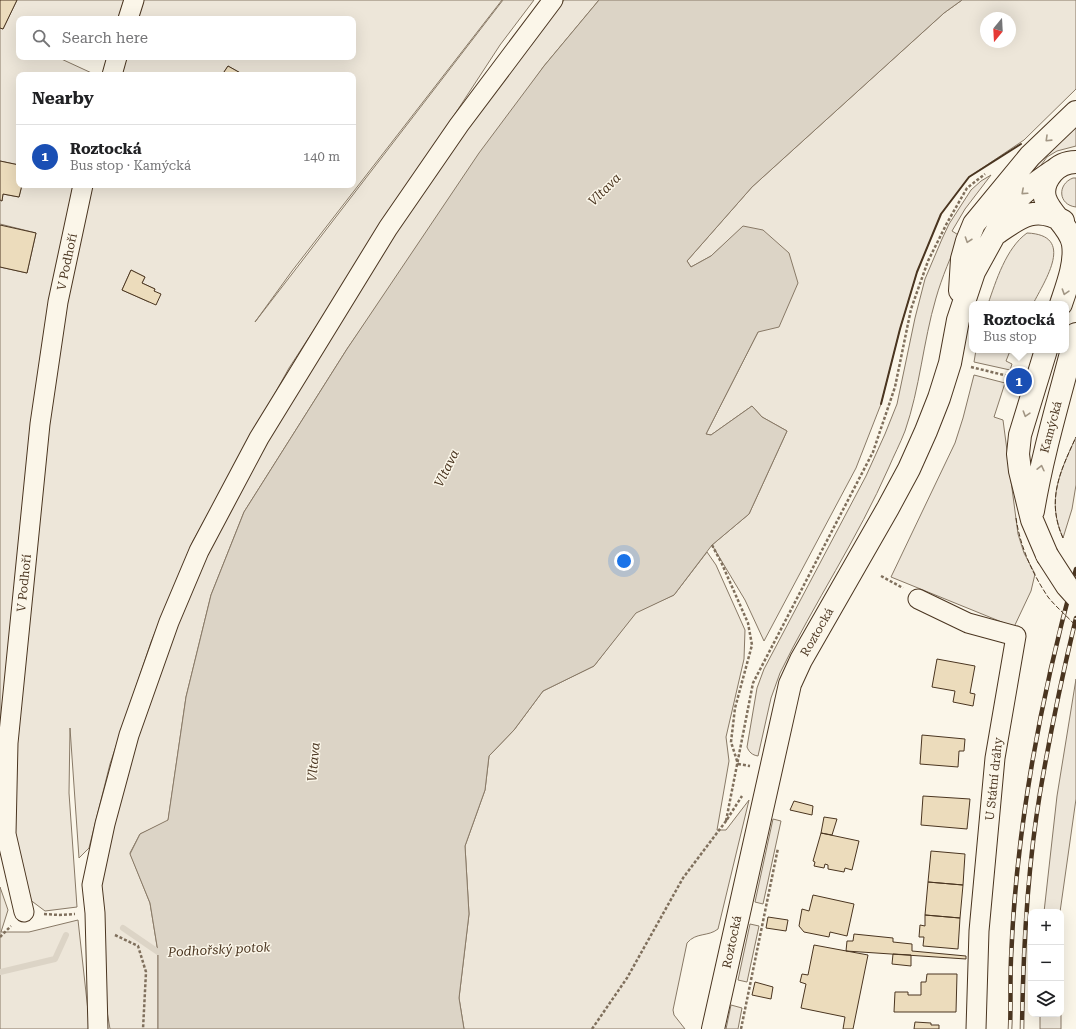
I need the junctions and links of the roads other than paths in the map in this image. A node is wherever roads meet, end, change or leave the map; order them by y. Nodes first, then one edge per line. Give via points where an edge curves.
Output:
1 (134, 0) edge
2 (554, 0) edge
3 (129, 16) edge
4 (116, 60) edge
5 (113, 72) edge
6 (1076, 112) edge
7 (1068, 163) edge
8 (82, 188) edge
9 (1066, 220) edge
10 (994, 235) junction
11 (1062, 301) edge
12 (958, 320) junction
13 (1076, 334) edge
14 (1045, 353) edge
15 (1076, 367) edge
16 (1051, 426) junction
17 (1032, 520) junction
18 (1076, 596) edge
19 (918, 599) dead end
20 (24, 912) road end
21 (98, 1029) edge
22 (713, 1029) edge
23 (976, 1029) edge

1 - 3 street
2 - 21 street via 459,125 388,228 259,438 199,551 169,622 129,735 92,885
4 - 5 street
6 -> 12 main road via 1030,156 974,224 962,259
7 - 9 main road via 1048,179 1045,195 1048,207
7 -> 10 main road, Roztocká via 1019,196
8 - 20 street, V Podhoří via 58,302 40,424 8,743 6,834
9 - 10 main road, Roztocká via 1037,212 1018,219
9 -> 11 main road via 1074,245 1072,264
10 - 12 main road, Roztocká via 974,272
12 - 22 main road, Roztocká via 950,363 926,431 891,501 790,684
13 - 16 main road, Kamýcká
14 -> 17 main road via 1022,429 1018,454
15 - 16 main road
17 -> 16 main road, Kamýcká
17 - 18 main road, bridge via 1047,555
19 - 23 street, U Státní dráhy via 968,623 1016,636 995,758 980,931

